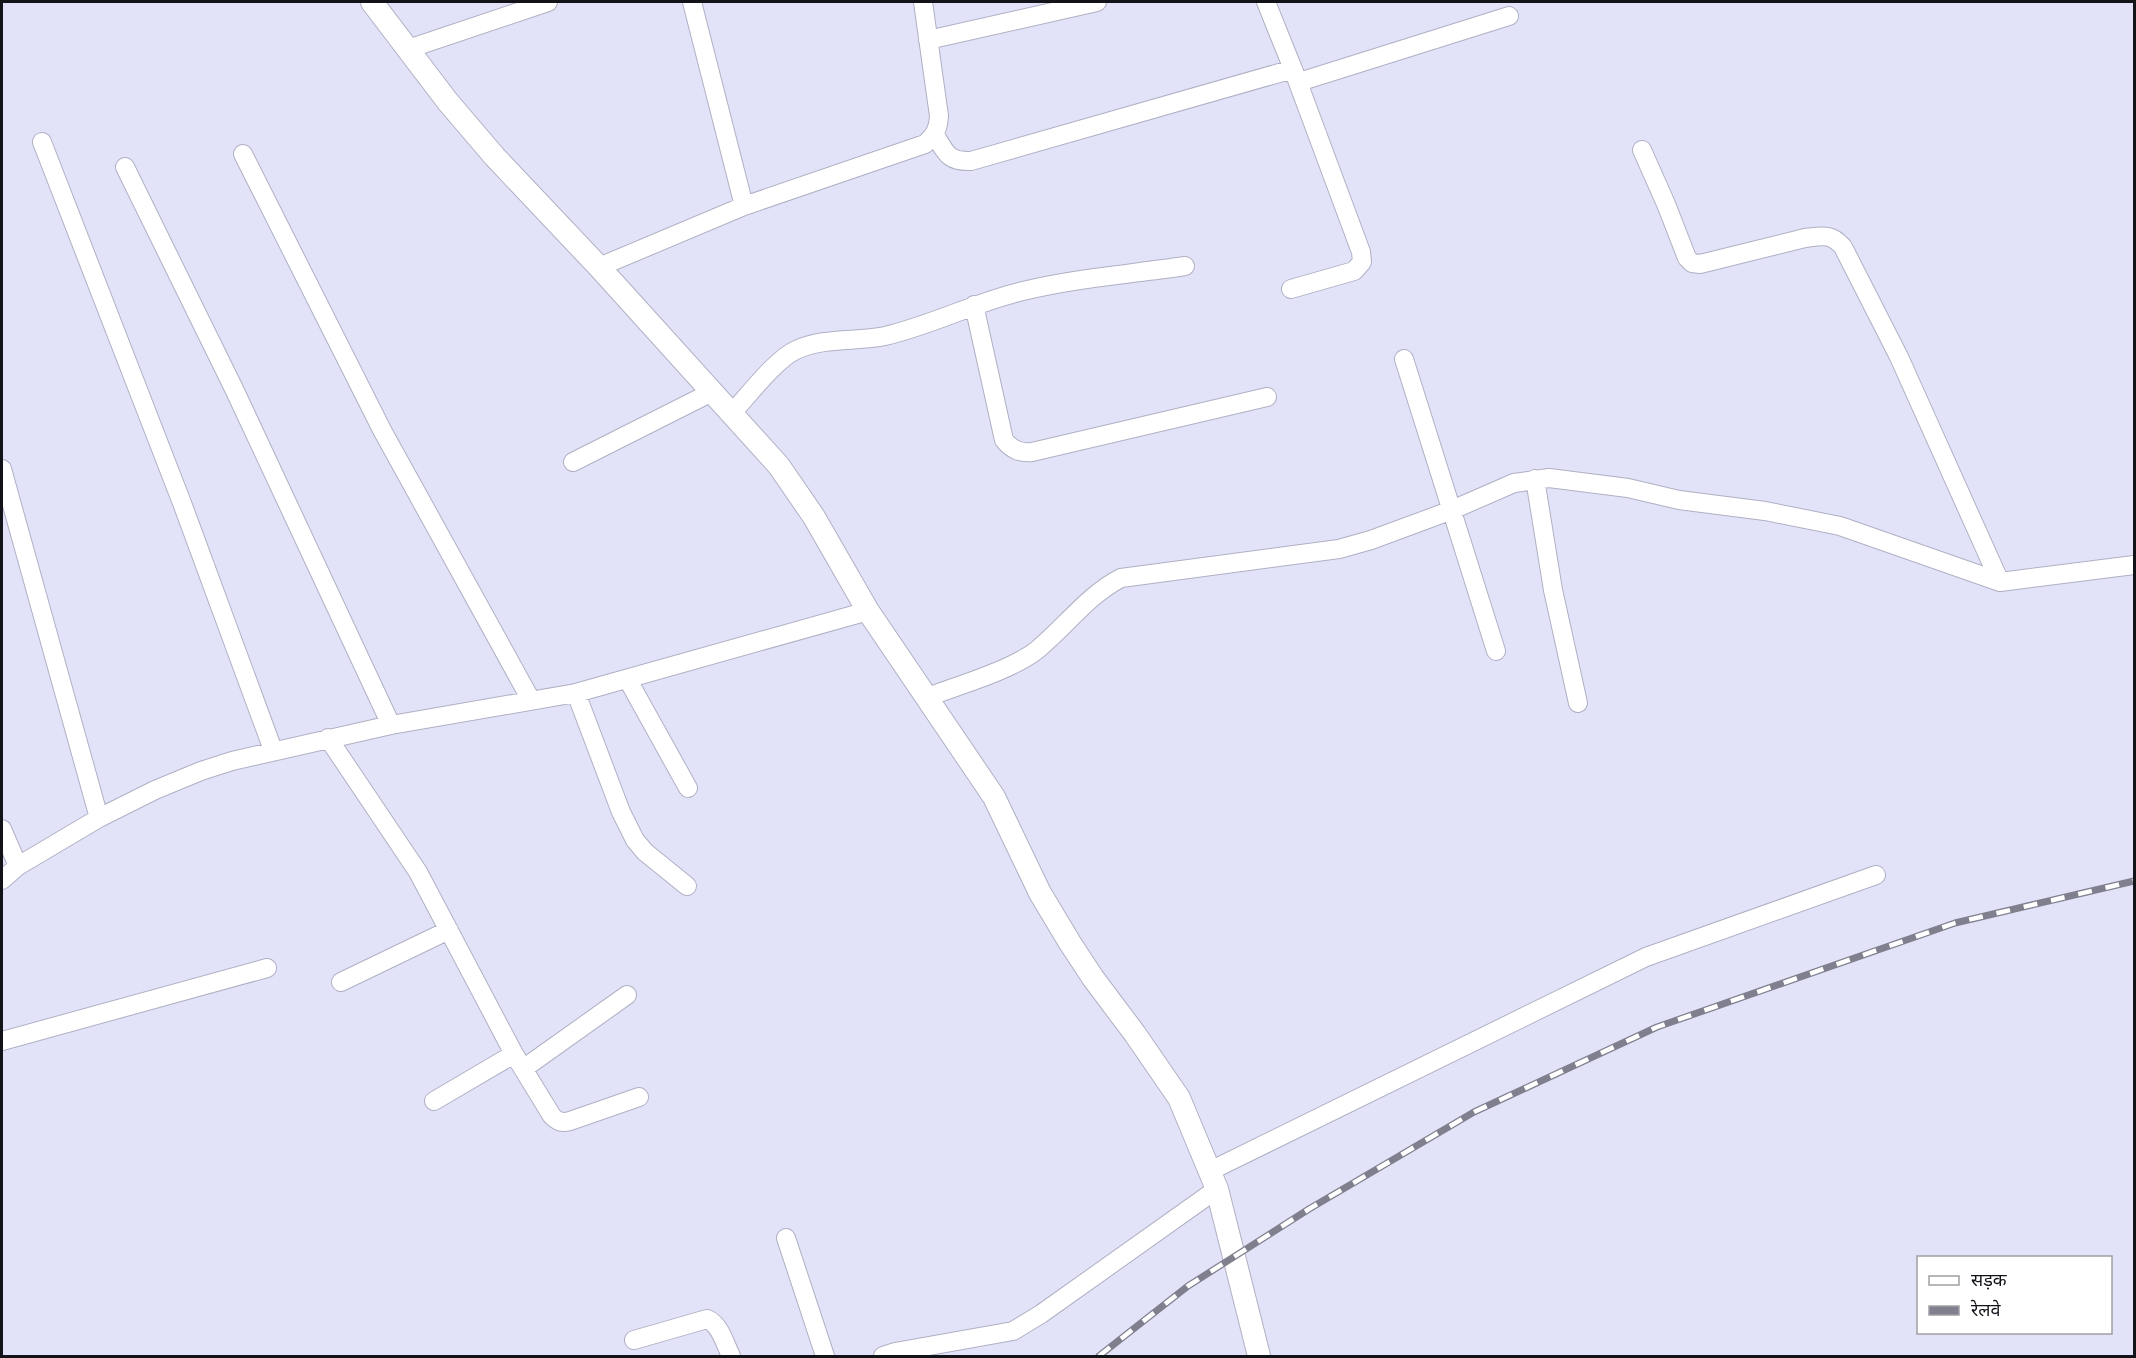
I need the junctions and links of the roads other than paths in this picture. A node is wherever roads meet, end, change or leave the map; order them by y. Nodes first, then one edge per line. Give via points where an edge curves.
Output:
1 (372, 2) edge
2 (548, 2) edge
3 (692, 2) edge
4 (923, 2) edge
5 (1097, 2) edge
6 (1266, 2) edge
7 (1509, 16) dead end
8 (928, 40) junction
9 (408, 49) junction
10 (1296, 75) junction
11 (935, 135) junction
12 (42, 142) dead end
13 (1642, 150) dead end
14 (243, 154) dead end
15 (125, 167) dead end
16 (744, 206) junction
17 (1185, 266) dead end
18 (599, 267) junction
19 (1291, 289) dead end
20 (974, 304) junction
21 (1404, 359) dead end
22 (712, 392) junction
23 (1267, 397) dead end
24 (732, 414) junction
25 (573, 462) dead end
26 (2, 469) edge
27 (1534, 479) junction
28 (1452, 510) junction
29 (2134, 565) edge
30 (2000, 582) junction
31 (868, 611) junction
32 (1496, 651) dead end
33 (628, 680) junction
34 (576, 693) junction
35 (927, 697) junction
36 (531, 700) junction
37 (1578, 703) dead end
38 (391, 725) junction
39 (328, 738) junction
40 (273, 750) junction
41 (688, 788) dead end
42 (99, 818) junction
43 (2, 829) edge
44 (18, 866) junction
45 (1876, 875) dead end
46 (2, 880) edge
47 (687, 886) dead end
48 (449, 930) junction
49 (267, 968) dead end
50 (341, 982) dead end
51 (627, 995) dead end
52 (2, 1041) edge
53 (518, 1062) junction
54 (639, 1097) dead end
55 (434, 1101) dead end
56 (1214, 1180) junction
57 (786, 1238) dead end
58 (634, 1340) dead end
59 (730, 1356) edge
60 (825, 1356) edge
61 (883, 1356) edge
62 (1259, 1356) edge

1 - 9 main road
2 - 9 street
3 - 16 street
4 - 8 street
5 - 8 street
6 - 10 street
7 - 10 street
8 - 11 street via 939,116
9 - 18 main road via 495,157
10 - 11 street via 971,161 951,158
10 - 19 street via 1362,262 1354,271
11 - 16 street via 924,144
12 - 40 street
13 - 30 street via 1686,258 1692,262 1700,264 1805,238 1836,238 1899,357
14 - 36 street via 382,430
15 - 38 street
16 - 18 street
17 - 20 street via 1024,290
18 - 22 main road
20 - 23 street via 1004,440 1024,453
20 - 24 street via 885,336 820,342 794,351
21 - 28 street
22 - 24 main road
22 - 25 street
24 - 31 main road via 779,466 814,517
26 - 42 street
27 - 28 street via 1514,483
27 - 30 street via 1628,488 1839,526
27 - 37 street
28 - 32 street
28 - 35 street via 1339,549 1121,578 1096,592 1062,628 1017,663
29 - 30 street
31 - 33 street
31 - 35 main road
33 - 34 street
33 - 41 street
34 - 36 street
34 - 47 street via 635,840
35 - 56 main road via 994,796 1040,893 1070,944 1179,1098
36 - 38 street
38 - 39 street
39 - 40 street
39 - 48 street via 418,872
40 - 42 street via 201,771
42 - 44 street
43 - 44 street
44 - 46 street
45 - 56 street via 1647,957
48 - 50 street
48 - 53 street
49 - 52 street
51 - 53 street
53 - 54 street via 556,1121 563,1123
53 - 55 street
56 - 61 street via 1041,1314 1013,1331
56 - 62 main road
57 - 60 street
58 - 59 street via 707,1319 717,1327

